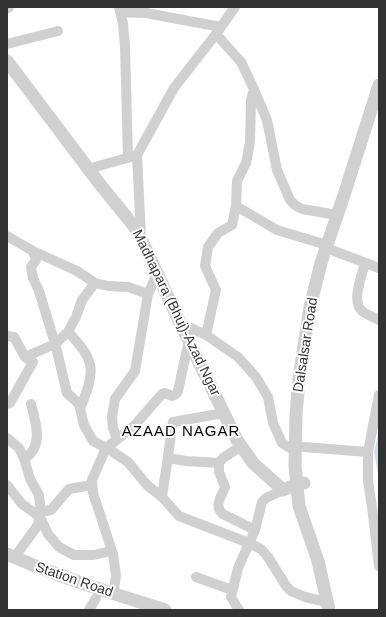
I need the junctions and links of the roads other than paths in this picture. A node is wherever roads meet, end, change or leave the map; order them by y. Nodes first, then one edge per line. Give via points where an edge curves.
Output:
1 (10, 7) edge
2 (235, 7) edge
3 (7, 9) edge
4 (120, 10) edge
5 (219, 30) junction
6 (58, 31) dead end
7 (7, 44) edge
8 (7, 61) edge
9 (379, 85) edge
10 (254, 89) junction
11 (379, 116) edge
12 (133, 157) junction
13 (88, 169) junction
14 (236, 206) junction
15 (337, 215) junction
16 (7, 236) edge
17 (141, 239) junction
18 (331, 248) junction
19 (33, 251) junction
20 (365, 263) junction
21 (379, 268) edge
22 (157, 274) junction
23 (95, 283) junction
24 (148, 294) junction
25 (379, 320) edge
26 (180, 323) junction
27 (68, 332) junction
28 (206, 335) junction
29 (7, 336) edge
30 (189, 340) junction
31 (55, 344) junction
32 (25, 357) junction
33 (379, 395) edge
34 (7, 404) edge
35 (31, 404) dead end
36 (80, 409) junction
37 (224, 413) junction
38 (7, 438) edge
39 (117, 439) junction
40 (241, 446) junction
41 (106, 448) junction
42 (300, 449) junction
43 (368, 452) junction
44 (168, 458) junction
45 (24, 459) junction
46 (219, 463) junction
47 (302, 484) junction
48 (7, 485) edge
49 (92, 485) junction
50 (283, 490) junction
51 (162, 497) junction
52 (223, 514) junction
53 (40, 515) junction
54 (216, 530) junction
55 (255, 530) junction
56 (249, 543) junction
57 (111, 549) junction
58 (9, 559) edge
59 (379, 566) edge
60 (196, 577) dead end
61 (232, 590) junction
62 (113, 594) junction
63 (96, 598) junction
64 (328, 606) edge
65 (89, 610) edge
66 (135, 610) edge
67 (164, 610) edge
68 (239, 610) edge
69 (338, 610) edge

1 - 3 street
2 - 5 street
4 - 5 street via 146,13
4 - 12 street
5 - 10 street via 241,62
5 - 12 street via 174,88
6 - 7 street
8 - 13 street, Madhapara (Bhuj)-Azad Ngar
9 - 15 street, Dalsalsar Road
10 - 14 street via 251,100 250,142 246,163 237,181
10 - 15 street via 267,120 277,170 290,200 302,209
11 - 18 street, Dalsalsar Road
12 - 13 street
12 - 17 street
13 - 17 street, Madhapara (Bhuj)-Azad Ngar via 137,230
14 - 18 street via 277,230
14 - 28 street via 232,224 218,233 208,247 205,266 216,290
15 - 18 street, Dalsalsar Road
16 - 19 street
17 - 22 street, Madhapara (Bhuj)-Azad Ngar
18 - 20 street
18 - 42 street, Dalsalsar Road via 321,263 310,307 296,415
19 - 23 street via 77,271
19 - 31 street via 36,260 31,267 33,278
20 - 21 street
20 - 25 street via 357,299 363,311
22 - 24 street
22 - 26 street, Madhapara (Bhuj)-Azad Ngar
23 - 24 street via 128,287
23 - 27 street via 82,300
24 - 39 street via 136,371 115,399 112,417
26 - 28 street
26 - 30 street, Madhapara (Bhuj)-Azad Ngar
27 - 31 street
27 - 36 street via 81,346 90,362 90,383
28 - 42 street via 238,356 256,377 268,397 273,423 282,443
29 - 32 street via 14,336
30 - 37 street, Madhapara (Bhuj)-Azad Ngar
30 - 39 street via 176,394 162,394 134,426
31 - 32 street
31 - 36 street via 67,393 79,404
32 - 34 street via 33,362 10,403
33 - 43 street
35 - 45 street via 37,427 36,444 30,456
36 - 41 street via 84,425 93,441
37 - 40 street, Madhapara (Bhuj)-Azad Ngar
37 - 44 street via 174,422
38 - 45 street via 19,448
39 - 41 street
40 - 46 street
40 - 50 street, Madhapara (Bhuj)-Azad Ngar via 253,463
41 - 49 street
41 - 51 street via 128,462
42 - 43 street
42 - 47 street, Dalsalsar Road
43 - 59 street via 368,481
44 - 46 street
44 - 51 street
45 - 53 street via 30,479 39,495
46 - 52 street via 219,472 225,487 218,507
47 - 50 street
47 - 64 street, Dalsalsar Road via 299,506 318,561
47 - 69 street, Dalsalsar Road via 325,556
48 - 53 street via 22,504
49 - 53 street via 69,489 51,510
49 - 57 street
50 - 55 street via 262,502
51 - 54 street via 179,516
52 - 54 street
52 - 55 street
53 - 57 street via 48,534 59,548 74,554 94,555
53 - 58 street via 38,526
54 - 56 street
55 - 56 street
56 - 61 street
56 - 64 street via 261,549 268,557 291,591
57 - 62 street via 116,576
58 - 62 street, Station Road
58 - 63 street, Station Road via 20,570
60 - 61 street
61 - 68 street via 231,597
62 - 67 street, Station Road
63 - 65 street
63 - 66 street, Station Road

